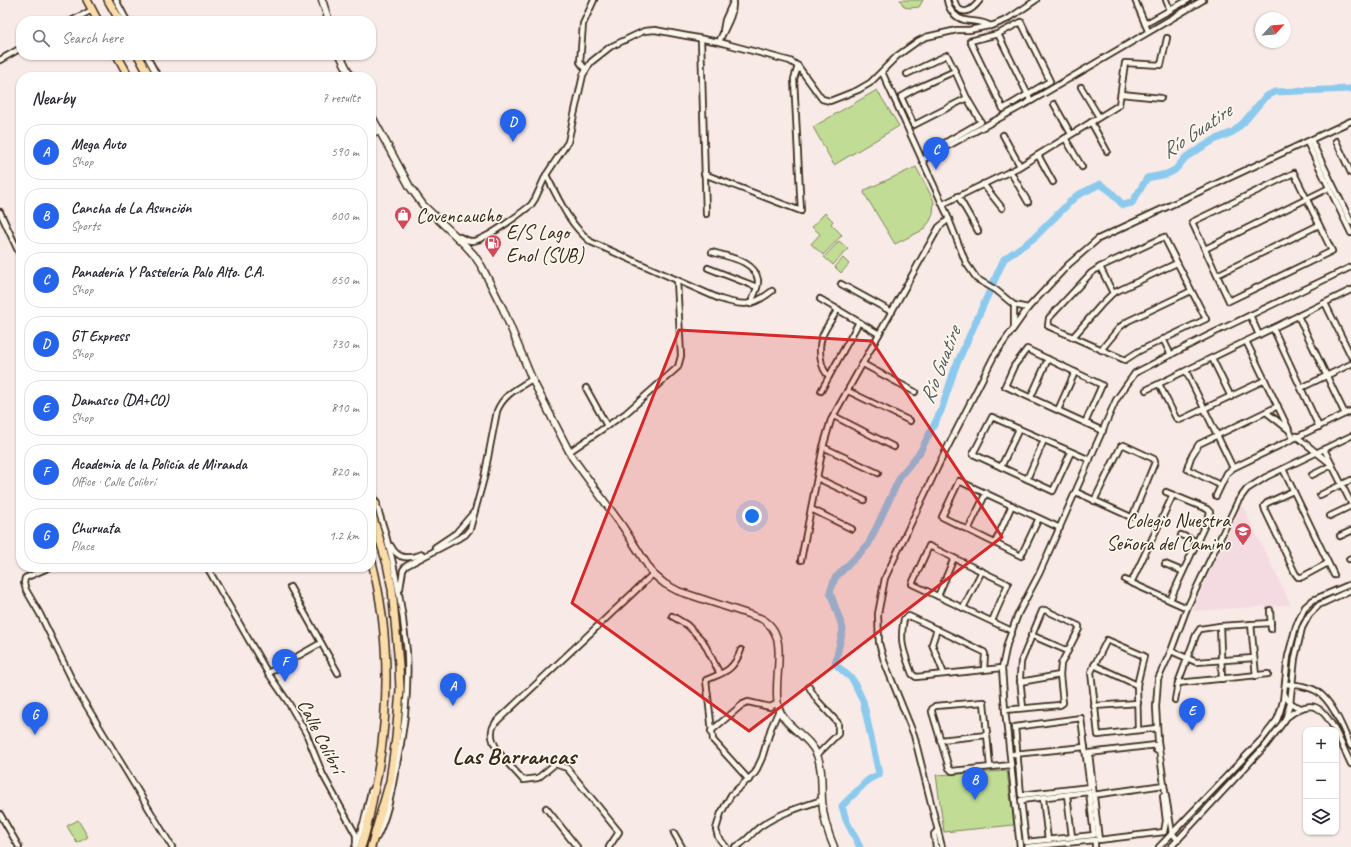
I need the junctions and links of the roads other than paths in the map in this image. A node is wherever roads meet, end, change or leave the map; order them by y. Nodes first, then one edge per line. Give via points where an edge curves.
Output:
1 (87, 0) edge
2 (108, 0) edge
3 (116, 0) edge
4 (322, 0) edge
5 (594, 0) edge
6 (947, 0) edge
7 (954, 0) edge
8 (980, 0) edge
9 (1036, 0) edge
10 (1135, 0) edge
11 (1166, 0) edge
12 (1188, 0) edge
13 (1203, 0) edge
14 (733, 2) edge
15 (92, 10) junction
16 (1170, 10) junction
17 (81, 16) edge
18 (95, 16) edge
19 (117, 16) edge
20 (124, 16) edge
21 (327, 16) edge
22 (1145, 24) junction
23 (990, 26) junction
24 (1148, 31) junction
25 (998, 34) junction
26 (1167, 38) dead end
27 (701, 39) junction
28 (719, 42) junction
29 (16, 51) edge
30 (0, 60) edge
31 (120, 60) edge
32 (141, 60) edge
33 (149, 60) edge
34 (342, 60) edge
35 (798, 66) junction
36 (586, 69) junction
37 (955, 71) junction
38 (126, 72) edge
39 (147, 72) edge
40 (155, 72) edge
41 (348, 72) edge
42 (882, 72) junction
43 (907, 74) dead end
44 (1081, 87) dead end
45 (1028, 94) junction
46 (1121, 94) junction
47 (967, 98) junction
48 (1161, 98) dead end
49 (1031, 101) junction
50 (1054, 104) dead end
51 (1099, 118) junction
52 (1092, 122) junction
53 (1351, 122) edge
54 (376, 124) edge
55 (914, 126) junction
56 (908, 128) junction
57 (380, 132) junction
58 (376, 133) edge
59 (1071, 134) junction
60 (1003, 136) dead end
61 (1065, 138) junction
62 (1309, 141) junction
63 (1336, 141) dead end
64 (1107, 151) dead end
65 (927, 153) dead end
66 (1038, 155) junction
67 (922, 160) junction
68 (1020, 166) junction
69 (1082, 167) dead end
70 (1010, 171) junction
71 (1351, 173) edge
72 (704, 174) junction
73 (546, 175) junction
74 (1054, 182) dead end
75 (983, 184) junction
76 (1329, 188) junction
77 (958, 196) junction
78 (1307, 198) junction
79 (1028, 202) dead end
80 (943, 204) junction
81 (1002, 208) dead end
82 (0, 212) edge
83 (706, 214) dead end
84 (949, 219) junction
85 (1351, 220) edge
86 (1319, 225) junction
87 (978, 231) dead end
88 (1351, 232) edge
89 (452, 233) junction
90 (16, 246) edge
91 (1205, 249) junction
92 (712, 252) dead end
93 (1177, 263) junction
94 (1100, 267) junction
95 (1351, 267) edge
96 (708, 268) dead end
97 (1217, 275) junction
98 (677, 280) junction
99 (841, 284) dead end
100 (757, 287) junction
101 (1351, 290) edge
102 (772, 291) dead end
103 (1191, 291) junction
104 (1114, 294) junction
105 (820, 299) dead end
106 (1326, 303) junction
107 (750, 304) junction
108 (1014, 305) junction
109 (1028, 308) junction
110 (838, 309) junction
111 (892, 312) junction
112 (1250, 316) junction
113 (1298, 316) junction
114 (859, 322) junction
115 (1014, 328) junction
116 (1273, 328) junction
117 (879, 334) junction
118 (1259, 335) junction
119 (1073, 337) junction
120 (1163, 339) junction
121 (1246, 341) junction
122 (1101, 350) junction
123 (1171, 355) junction
124 (1351, 356) edge
125 (1212, 358) junction
126 (1048, 359) junction
127 (862, 364) junction
128 (1351, 364) edge
129 (1186, 371) junction
130 (1075, 372) junction
131 (829, 376) junction
132 (1326, 376) junction
133 (532, 379) junction
134 (1265, 380) junction
135 (1159, 384) junction
136 (586, 388) dead end
137 (1301, 388) junction
138 (1146, 390) dead end
139 (821, 391) dead end
140 (848, 391) junction
141 (915, 392) dead end
142 (1230, 396) junction
143 (1030, 398) junction
144 (1278, 406) junction
145 (1204, 409) junction
146 (1058, 410) junction
147 (1351, 411) edge
148 (1266, 412) junction
149 (1345, 414) junction
150 (834, 416) junction
151 (910, 421) dead end
152 (1085, 423) junction
153 (608, 426) junction
154 (1319, 427) junction
155 (1019, 429) junction
156 (1103, 431) junction
157 (1290, 432) junction
158 (1217, 435) junction
159 (1351, 436) edge
160 (1295, 438) junction
161 (1044, 440) junction
162 (823, 446) junction
163 (894, 447) dead end
164 (1324, 449) junction
165 (569, 452) junction
166 (1071, 452) junction
167 (1317, 453) junction
168 (1090, 460) junction
169 (1332, 464) junction
170 (1001, 467) junction
171 (1233, 468) junction
172 (1283, 469) junction
173 (878, 473) dead end
174 (1312, 475) dead end
175 (817, 478) junction
176 (1027, 479) junction
177 (1351, 480) edge
178 (1342, 484) junction
179 (1220, 485) junction
180 (1293, 491) junction
181 (1076, 492) junction
182 (1166, 492) dead end
183 (986, 493) junction
184 (1173, 495) junction
185 (1320, 495) dead end
186 (1216, 496) dead end
187 (864, 500) dead end
188 (1094, 501) junction
189 (376, 504) edge
190 (1351, 504) edge
191 (1012, 506) junction
192 (476, 509) junction
193 (811, 509) junction
194 (1330, 516) dead end
195 (1039, 518) junction
196 (376, 528) edge
197 (1060, 528) junction
198 (852, 529) dead end
199 (968, 530) junction
200 (1351, 531) edge
201 (1181, 536) dead end
202 (1340, 536) dead end
203 (387, 538) junction
204 (1196, 541) junction
205 (995, 543) junction
206 (954, 558) junction
207 (801, 560) dead end
208 (1328, 563) junction
209 (1165, 564) dead end
210 (982, 571) junction
211 (1182, 571) junction
212 (39, 572) edge
213 (210, 572) edge
214 (374, 572) edge
215 (653, 574) junction
216 (1334, 575) dead end
217 (1125, 580) dead end
218 (1131, 583) junction
219 (1351, 584) edge
220 (290, 587) dead end
221 (1351, 590) edge
222 (400, 593) junction
223 (938, 596) junction
224 (1170, 600) junction
225 (963, 608) junction
226 (1187, 608) junction
227 (1270, 610) dead end
228 (672, 616) dead end
229 (992, 621) junction
230 (1271, 623) junction
231 (1250, 624) junction
232 (1220, 626) junction
233 (937, 629) junction
234 (1271, 629) dead end
235 (1012, 631) junction
236 (1031, 635) junction
237 (321, 643) junction
238 (741, 650) dead end
239 (1068, 651) junction
240 (1171, 651) junction
241 (1188, 658) junction
242 (1254, 658) junction
243 (1221, 660) junction
244 (1094, 665) junction
245 (1002, 668) junction
246 (984, 670) junction
247 (268, 673) junction
248 (338, 673) dead end
249 (720, 674) junction
250 (944, 674) junction
251 (1268, 674) dead end
252 (1060, 676) junction
253 (1256, 676) junction
254 (1222, 679) junction
255 (1020, 682) junction
256 (1178, 683) junction
257 (1285, 684) junction
258 (1292, 685) junction
259 (1137, 686) junction
260 (809, 687) dead end
261 (1284, 691) junction
262 (1175, 700) dead end
263 (1290, 702) junction
264 (1138, 703) junction
265 (1094, 706) junction
266 (778, 707) junction
267 (1023, 708) junction
268 (1301, 708) junction
269 (1005, 710) junction
270 (1285, 720) junction
271 (1333, 727) edge
272 (1157, 728) junction
273 (1138, 730) junction
274 (711, 731) junction
275 (987, 735) junction
276 (1339, 739) edge
277 (940, 740) junction
278 (1351, 746) edge
279 (1085, 747) junction
280 (1017, 754) junction
281 (817, 755) junction
282 (1010, 755) junction
283 (1351, 764) edge
284 (1011, 765) junction
285 (990, 767) junction
286 (749, 780) junction
287 (376, 782) junction
288 (1162, 786) junction
289 (1162, 794) dead end
290 (1067, 795) junction
291 (1093, 795) junction
292 (1043, 798) junction
293 (822, 800) junction
294 (546, 808) dead end
295 (0, 814) edge
296 (346, 816) junction
297 (1023, 818) junction
298 (1017, 819) junction
299 (364, 821) junction
300 (1024, 824) junction
301 (1018, 825) junction
302 (938, 830) junction
303 (674, 833) dead end
304 (1172, 833) junction
305 (1072, 837) junction
306 (1048, 840) junction
307 (1178, 840) junction
308 (358, 846) edge
309 (19, 847) edge
310 (172, 847) edge
311 (371, 847) edge
312 (577, 847) edge
313 (608, 847) edge
314 (682, 847) edge
315 (726, 847) edge
316 (735, 847) edge
317 (834, 847) edge
318 (936, 847) edge
319 (942, 847) edge
320 (1020, 847) edge
321 (1027, 847) edge
322 (1095, 847) edge
323 (1159, 847) edge
324 (1171, 847) edge

1 - 15 highway
2 - 19 highway
3 - 20 street
4 - 21 main road
5 - 36 street via 582,27 580,56 581,64
6 - 23 street via 949,8 958,18
7 - 8 street via 961,12 968,11
9 - 23 street via 1008,19
10 - 22 street
11 - 16 street
12 - 16 street
13 - 24 street
14 - 28 street
15 - 17 street
15 - 18 highway
16 - 22 street
22 - 24 street
23 - 42 street via 926,37 897,56
24 - 49 street
25 - 45 street
25 - 45 street via 1021,22 1050,81
25 - 45 street via 970,41 1003,109
26 - 46 street via 1161,66 1125,63
27 - 28 street
27 - 36 street via 655,30 644,31 610,47
27 - 72 street
28 - 35 street
29 - 30 street
31 - 38 highway
32 - 39 highway
33 - 40 street
34 - 41 main road
35 - 42 street via 822,99 830,101 858,90
35 - 72 street via 794,79 801,211
36 - 73 street via 568,142
37 - 43 street via 947,55
37 - 47 street
37 - 55 street via 901,97
42 - 56 street
44 - 51 street
45 - 49 street
46 - 48 street
46 - 51 street via 1119,105
47 - 55 street
47 - 65 street via 981,122
49 - 67 street
50 - 59 street
51 - 52 street
52 - 59 street
52 - 64 street
53 - 62 street
54 - 57 main road
55 - 56 street
56 - 67 street
57 - 58 street
57 - 89 main road via 415,194
59 - 61 street
60 - 68 street
61 - 66 street
61 - 69 street
62 - 76 street
62 - 85 street
62 - 109 street via 1098,238 1068,265
63 - 71 street
66 - 68 street
66 - 74 street
67 - 80 street
68 - 70 street
70 - 75 street
70 - 79 street
72 - 83 street
73 - 89 street via 531,205 484,238 472,241
73 - 98 street via 570,222 591,242
75 - 77 street
75 - 81 street
76 - 78 street
76 - 88 street
77 - 80 street
77 - 87 street
78 - 86 street
78 - 91 street
78 - 91 street via 1294,173 1192,222
80 - 84 street
82 - 90 street
84 - 108 street via 966,264 977,279
84 - 111 street via 939,227
86 - 97 street
86 - 97 street via 1332,251 1229,301
89 - 133 main road via 474,255 488,277
91 - 97 street
92 - 100 street via 748,264 758,280
93 - 94 street via 1164,237
93 - 103 street
93 - 104 street
94 - 104 street
94 - 119 street via 1090,273 1049,318 1048,326
95 - 112 street
96 - 100 street
98 - 107 street via 720,299 736,304
98 - 153 street via 681,356 678,367
99 - 111 street
100 - 107 street
101 - 106 street
102 - 107 street
103 - 120 street via 1206,319
103 - 122 street via 1128,321
104 - 119 street
105 - 110 street
106 - 113 street
106 - 124 street
108 - 109 street
108 - 115 street
109 - 115 street
110 - 114 street
110 - 131 street via 822,337 822,368
111 - 117 street
112 - 118 street
112 - 123 street
113 - 116 street
113 - 132 street
114 - 117 street
114 - 131 street
115 - 302 street via 994,356 932,478 885,578 878,614 879,644 884,662 914,734
116 - 118 street
116 - 137 street
117 - 127 street
118 - 121 street
119 - 122 street
120 - 122 street via 1125,360
120 - 123 street
121 - 125 street
121 - 134 street
123 - 156 street via 1135,373 1116,400
125 - 129 street
125 - 142 street
126 - 130 street
126 - 143 street
126 - 143 street via 1027,349 1014,366 1005,386
127 - 140 street
127 - 141 street
128 - 132 street
129 - 135 street
129 - 145 street
130 - 146 street
130 - 152 street via 1102,385
131 - 139 street
132 - 137 street
132 - 149 street
133 - 165 main road
133 - 192 street via 505,397 497,411
134 - 142 street
134 - 144 street
135 - 138 street
135 - 145 street via 1176,418 1180,420
136 - 153 street
137 - 154 street
140 - 150 street
140 - 151 street
142 - 145 street
143 - 146 street
144 - 148 street
144 - 157 street
145 - 158 street
146 - 152 street
147 - 149 street
148 - 157 street
148 - 158 street
149 - 154 street
150 - 162 street
150 - 163 street
152 - 156 street
153 - 165 street
154 - 160 street
155 - 161 street
155 - 170 street
155 - 170 street via 992,417 973,454
156 - 168 street
157 - 160 street
158 - 171 street
158 - 179 street via 1199,444 1186,469
159 - 164 street
160 - 167 street
160 - 171 street
161 - 166 street
161 - 176 street
162 - 173 street
162 - 175 street
164 - 167 street
164 - 169 street
165 - 215 main road
166 - 168 street
166 - 176 street via 1053,491
167 - 169 street
167 - 172 street
168 - 181 street
169 - 174 street
169 - 178 street
170 - 176 street
171 - 179 street
172 - 180 street
172 - 226 street via 1247,489 1238,501
175 - 187 street
175 - 193 street
177 - 178 street
178 - 185 street
178 - 190 street
179 - 186 street
180 - 208 street
180 - 208 street via 1264,506 1295,573 1302,577
181 - 188 street
181 - 197 street
182 - 184 street
183 - 191 street
183 - 199 street
183 - 199 street via 959,481 942,517
184 - 204 street via 1210,512
184 - 218 street
188 - 188 street via 1131,517 1155,462 1154,459 1124,445 1121,446
189 - 203 street
190 - 194 street
191 - 195 street
191 - 205 street
192 - 203 street via 456,533 416,556 399,556
192 - 222 street via 470,529 465,535 406,566 403,570
193 - 198 street
193 - 207 street
195 - 197 street
195 - 205 street via 1021,556
196 - 311 highway via 392,589 400,690 390,781
197 - 235 street
199 - 205 street
200 - 202 street
201 - 204 street
203 - 222 street
204 - 211 street
206 - 210 street
206 - 223 street
206 - 223 street via 929,546 912,584
208 - 216 street
209 - 211 street
210 - 225 street
210 - 229 street via 1008,584
211 - 224 street
212 - 310 street via 25,578 26,590 82,699
213 - 247 street, Calle Colibrí
214 - 287 highway via 380,600 386,664 384,727
215 - 266 main road via 678,591 760,618 772,626 779,647
215 - 313 street via 496,722 492,730 495,747 523,780 538,778 555,764 567,768 619,832
217 - 218 street
218 - 224 street
219 - 257 street via 1313,600 1304,607 1288,656
220 - 237 street
221 - 258 street via 1319,605 1309,615 1302,628
222 - 311 street via 407,651 406,701 399,754 384,823
223 - 225 street
224 - 226 street
225 - 229 street
226 - 240 street
227 - 230 street
228 - 249 street via 687,625 703,641
229 - 235 street
230 - 231 street
230 - 234 street
231 - 232 street
231 - 242 street
232 - 241 street via 1200,629
232 - 243 street
233 - 246 street via 984,652
233 - 250 street via 932,644
233 - 250 street via 907,616 904,619 901,638 912,674 916,677
235 - 245 street
236 - 239 street
236 - 239 street via 1042,611 1045,610 1079,626
236 - 255 street via 1021,662
237 - 247 street
237 - 248 street
238 - 249 street via 737,661
239 - 252 street via 1061,664
240 - 241 street
240 - 272 street via 1158,679
241 - 243 street via 1196,662
241 - 256 street
242 - 243 street
242 - 253 street
243 - 254 street
244 - 259 street
244 - 259 street via 1107,640 1144,656
244 - 265 street via 1091,672
245 - 246 street
245 - 269 street
246 - 250 street
247 - 296 street, Calle Colibrí via 306,733 323,775
249 - 274 street via 706,680
251 - 253 street
252 - 255 street
252 - 267 street via 1063,703
253 - 254 street
254 - 256 street
255 - 267 street
256 - 262 street
257 - 258 street
257 - 261 street
258 - 263 street
258 - 278 street via 1313,690 1326,700
259 - 264 street
260 - 281 street via 838,723 838,734
261 - 263 street
261 - 304 street via 1280,712 1273,726
263 - 268 street
263 - 270 street
264 - 265 street
264 - 273 street
265 - 273 street via 1098,735
266 - 274 street via 770,708 748,702
266 - 281 main road via 786,720 811,744
266 - 286 street via 762,758
267 - 269 street
268 - 270 street
268 - 271 street via 1310,706 1320,709
269 - 282 street
270 - 307 street via 1266,745
272 - 273 street
272 - 288 street
274 - 286 street via 713,740
275 - 277 street
275 - 277 street via 984,702 935,706 932,712
275 - 285 street
276 - 283 street
277 - 285 street via 952,771
279 - 280 street
279 - 280 street via 1081,718 1015,727
279 - 280 street via 1090,787 1021,795
280 - 282 street
281 - 293 main road via 821,769
282 - 284 street
284 - 285 street
284 - 298 street
286 - 315 street via 731,795 717,824 718,838
287 - 299 street via 372,787
287 - 308 highway
288 - 291 street
288 - 291 street via 1156,745 1089,752
288 - 304 street
289 - 291 street via 1166,821 1164,832 1100,840
290 - 292 street
290 - 305 street
290 - 305 street via 1089,792 1094,835
292 - 297 street via 1021,800
292 - 306 street
293 - 316 street via 780,815 760,826 745,842
293 - 317 main road via 825,823
294 - 312 street
295 - 309 street
296 - 299 street via 357,826
296 - 308 street, Calle Colibrí via 356,835
297 - 298 street
297 - 300 street
298 - 301 street
299 - 308 street
300 - 301 street
300 - 306 street via 1026,842
301 - 320 street
302 - 318 street via 934,834
302 - 319 street
303 - 314 street
304 - 307 street
304 - 323 street
305 - 306 street
307 - 324 street
321 - 322 street via 1095,840

